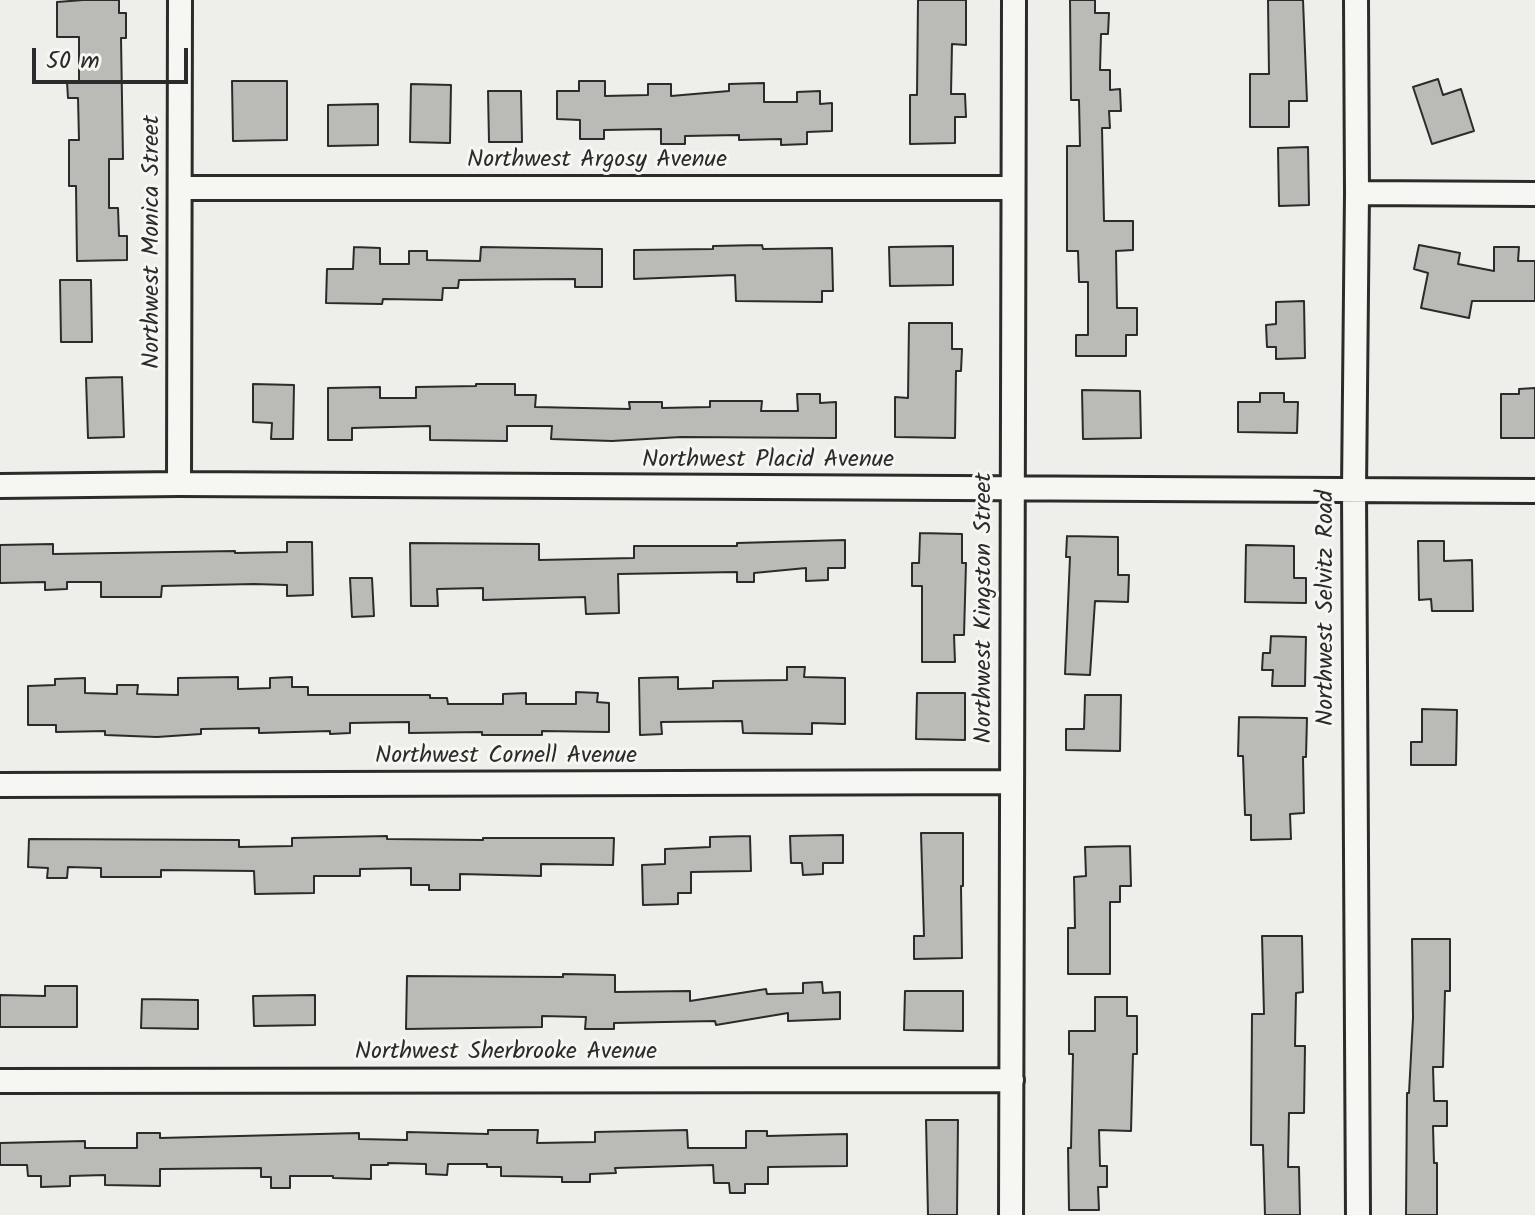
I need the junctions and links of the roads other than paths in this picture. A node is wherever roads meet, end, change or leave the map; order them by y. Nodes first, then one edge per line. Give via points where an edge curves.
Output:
1 (180, 0) edge
2 (1014, 0) edge
3 (1356, 0) edge
4 (181, 188) junction
5 (1013, 188) junction
6 (1357, 193) junction
7 (1535, 194) edge
8 (179, 484) junction
9 (0, 486) edge
10 (1011, 490) junction
11 (1354, 490) junction
12 (1535, 491) edge
13 (1012, 782) junction
14 (0, 785) edge
15 (1012, 1080) junction
16 (0, 1081) edge
17 (1011, 1215) edge
18 (1358, 1215) edge

1 - 4 street, Northwest Monica Street
2 - 5 street, Northwest Kingston Street
3 - 6 street, Northwest Selvitz Road
4 - 5 street, Northwest Argosy Avenue
4 - 8 street, Northwest Monica Street
5 - 10 street, Northwest Kingston Street
6 - 7 street
6 - 11 street, Northwest Selvitz Road
8 - 9 street, Northwest Placid Avenue
8 - 10 street, Northwest Placid Avenue
10 - 11 street, Northwest Placid Avenue
10 - 13 street, Northwest Kingston Street
11 - 12 street, Northwest Placid Avenue
11 - 18 street, Northwest Selvitz Road
13 - 14 street, Northwest Cornell Avenue
13 - 15 street, Northwest Kingston Street
15 - 16 street, Northwest Sherbrooke Avenue
15 - 17 street, Northwest Kingston Street

